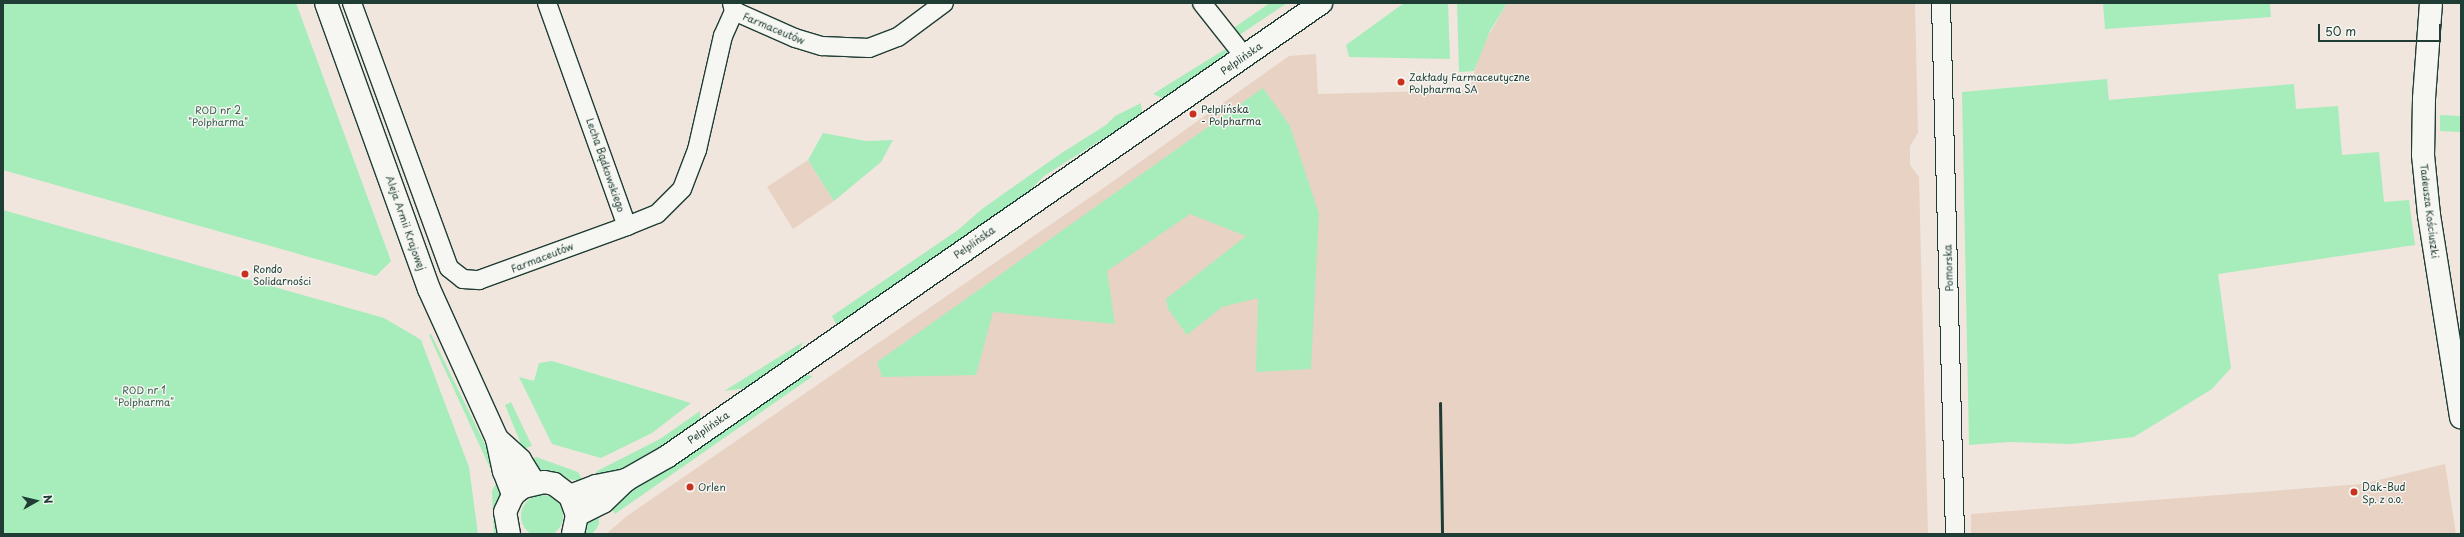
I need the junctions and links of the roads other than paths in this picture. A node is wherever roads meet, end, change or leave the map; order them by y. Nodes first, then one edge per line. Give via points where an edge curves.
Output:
1 (326, 3) edge
2 (352, 3) edge
3 (547, 3) edge
4 (944, 3) edge
5 (1202, 3) edge
6 (1321, 3) edge
7 (1941, 3) edge
8 (2432, 3) edge
9 (733, 7) edge
10 (1244, 56) junction
11 (697, 150) joint
12 (627, 226) junction
13 (2461, 417) edge
14 (497, 439) junction
15 (534, 482) junction
16 (513, 495) junction
17 (573, 515) edge
18 (510, 534) edge
19 (1955, 534) edge

1 - 14 street, Aleja Armii Krajowej via 429,289
2 - 12 street, Farmaceutów via 450,268 463,279 479,280
3 - 12 street, Lecha Bądkowskiego
4 - 9 street, Farmaceutów via 898,37 869,48 837,47 810,42 780,32
5 - 10 street
6 - 10 street, Pelplińska
7 - 19 street, Pomorska
8 - 13 street, Tadeusza Kościuszki via 2424,99 2423,162
9 - 11 street, Farmaceutów via 723,36
10 - 17 street, Pelplińska via 668,456 626,480 596,486
11 - 12 street, Lecha Bądkowskiego via 682,189 674,198 657,214
14 - 15 street, Aleja Armii Krajowej via 520,460
14 - 16 street, Aleja Armii Krajowej via 504,471
15 - 16 street via 522,487
15 - 17 street via 554,484
16 - 18 street via 505,512

